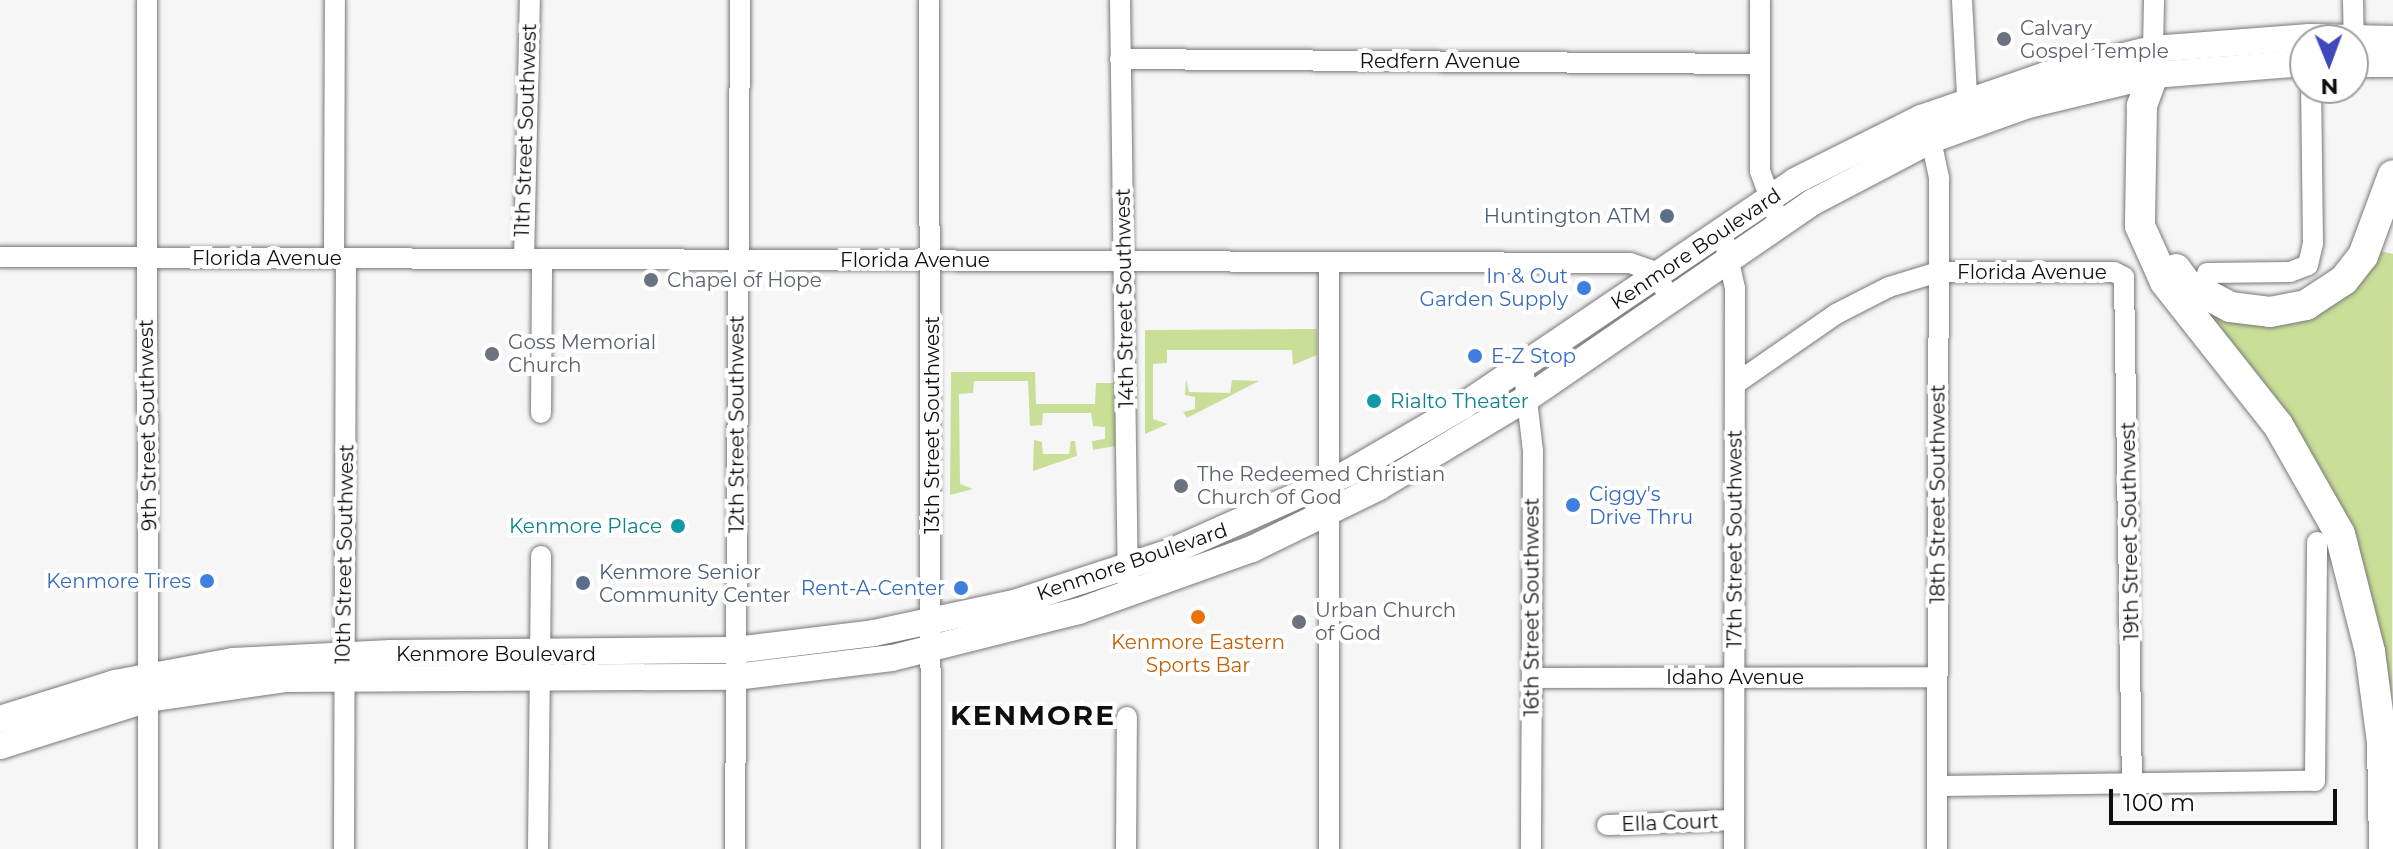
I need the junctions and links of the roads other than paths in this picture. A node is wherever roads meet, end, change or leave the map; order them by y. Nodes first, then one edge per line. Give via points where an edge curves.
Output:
1 (147, 0) edge
2 (335, 0) edge
3 (530, 0) edge
4 (740, 0) edge
5 (929, 0) edge
6 (1120, 0) edge
7 (1760, 0) edge
8 (1962, 0) edge
9 (2154, 0) edge
10 (2353, 0) edge
11 (2353, 24) edge
12 (2393, 39) edge
13 (2289, 41) edge
14 (2369, 49) edge
15 (1120, 59) junction
16 (2369, 59) edge
17 (2153, 62) junction
18 (2289, 63) edge
19 (1760, 64) junction
20 (2393, 64) edge
21 (2311, 104) edge
22 (1968, 113) junction
23 (1931, 140) junction
24 (2393, 175) edge
25 (1770, 199) junction
26 (1779, 223) junction
27 (1722, 231) junction
28 (0, 257) edge
29 (146, 257) junction
30 (1729, 258) junction
31 (340, 259) junction
32 (533, 259) junction
33 (742, 260) junction
34 (932, 260) junction
35 (1126, 261) junction
36 (1329, 263) junction
37 (1938, 272) junction
38 (2207, 273) dead end
39 (1655, 276) junction
40 (2124, 277) joint
41 (1672, 298) junction
42 (1523, 366) junction
43 (1735, 384) junction
44 (1529, 397) junction
45 (541, 413) dead end
46 (1331, 482) junction
47 (1331, 511) junction
48 (2317, 542) dead end
49 (541, 556) dead end
50 (1128, 568) junction
51 (1128, 596) junction
52 (933, 636) junction
53 (736, 650) junction
54 (344, 666) junction
55 (540, 666) junction
56 (735, 677) junction
57 (1734, 677) junction
58 (1937, 677) junction
59 (1532, 678) junction
60 (148, 687) junction
61 (1127, 717) dead end
62 (0, 719) edge
63 (0, 746) edge
64 (2132, 785) junction
65 (1937, 786) junction
66 (1734, 820) junction
67 (1607, 825) dead end
68 (148, 849) edge
69 (344, 849) edge
70 (538, 849) edge
71 (735, 849) edge
72 (931, 849) edge
73 (1126, 849) edge
74 (1329, 849) edge
75 (1531, 849) edge
76 (1734, 849) edge
77 (1937, 849) edge
78 (2384, 849) edge

1 - 29 street, 9th Street Southwest
2 - 31 street, 10th Street Southwest
3 - 32 street, 11th Street Southwest
4 - 33 street, 12th Street Southwest
5 - 34 street, 13th Street Southwest
6 - 15 street, 14th Street Southwest
7 - 19 street
8 - 22 street
9 - 17 street
10 - 11 street
12 - 14 main road, Kenmore Boulevard
13 - 17 main road, Kenmore Boulevard
15 - 19 street, Redfern Avenue
15 - 35 street, 14th Street Southwest
16 - 20 main road, Kenmore Boulevard
17 - 18 main road, Kenmore Boulevard
17 - 22 main road, Kenmore Boulevard via 2028,105
17 - 24 highway via 2160,107 2160,236 2187,284 2209,299 2270,312 2322,296 2363,256
17 - 78 highway via 2142,106 2140,226 2165,282 2278,425 2340,534 2370,652 2382,742
19 - 25 street via 1760,171
21 - 38 street via 2313,244 2308,265 2290,272
22 - 23 main road, Kenmore Boulevard
22 - 25 main road, Kenmore Boulevard via 1881,135
23 - 26 main road, Kenmore Boulevard
23 - 37 street, 18th Street Southwest via 1939,179
25 - 26 street
25 - 27 main road, Kenmore Boulevard
26 - 30 main road, Kenmore Boulevard
27 - 30 street, 17th Street Southwest
27 - 39 main road, Kenmore Boulevard
28 - 29 street, Florida Avenue
29 - 31 street, Florida Avenue
29 - 60 street, 9th Street Southwest
30 - 41 main road, Kenmore Boulevard
30 - 43 street, 17th Street Southwest via 1735,288
31 - 32 street, Florida Avenue
31 - 54 street, 10th Street Southwest
32 - 33 street, Florida Avenue
32 - 45 street, 11th Street Southwest
33 - 34 street, Florida Avenue
33 - 53 street, 12th Street Southwest
34 - 35 street, Florida Avenue
34 - 52 street, 13th Street Southwest
35 - 36 street, Florida Avenue
35 - 50 street, 14th Street Southwest
36 - 39 street, Florida Avenue via 1630,263
36 - 46 street
37 - 40 street, Florida Avenue via 2114,272
37 - 43 street, Florida Avenue via 1889,287 1836,314
37 - 58 street, 18th Street Southwest
39 - 41 street
39 - 42 main road, Kenmore Boulevard
40 - 64 street, 19th Street Southwest
41 - 44 main road, Kenmore Boulevard
42 - 44 street, 16th Street Southwest
42 - 46 main road, Kenmore Boulevard
43 - 57 street, 17th Street Southwest
44 - 47 main road, Kenmore Boulevard
44 - 59 street, 16th Street Southwest
46 - 47 street
46 - 50 main road, Kenmore Boulevard
47 - 51 main road, Kenmore Boulevard via 1252,549
47 - 74 street
48 - 64 street via 2315,781
49 - 55 street
50 - 51 street, 14th Street Southwest
50 - 52 main road, Kenmore Boulevard
51 - 52 main road, Kenmore Boulevard
52 - 53 main road, Kenmore Boulevard
52 - 56 main road, Kenmore Boulevard
52 - 72 street, 13th Street Southwest
53 - 55 main road, Kenmore Boulevard
53 - 56 street, 12th Street Southwest
54 - 55 main road, Kenmore Boulevard
54 - 60 main road, Kenmore Boulevard via 276,656
54 - 69 street, 10th Street Southwest
55 - 56 main road, Kenmore Boulevard
55 - 70 street
56 - 71 street, 12th Street Southwest
57 - 58 street, Idaho Avenue
57 - 59 street, Idaho Avenue
57 - 66 street, 17th Street Southwest
58 - 65 street, 18th Street Southwest
59 - 75 street, 16th Street Southwest
60 - 62 main road, Kenmore Boulevard
60 - 63 main road, Kenmore Boulevard
60 - 68 street, 9th Street Southwest
61 - 73 street
64 - 65 street
65 - 77 street, 18th Street Southwest
66 - 67 street, Ella Court
66 - 76 street, 17th Street Southwest

